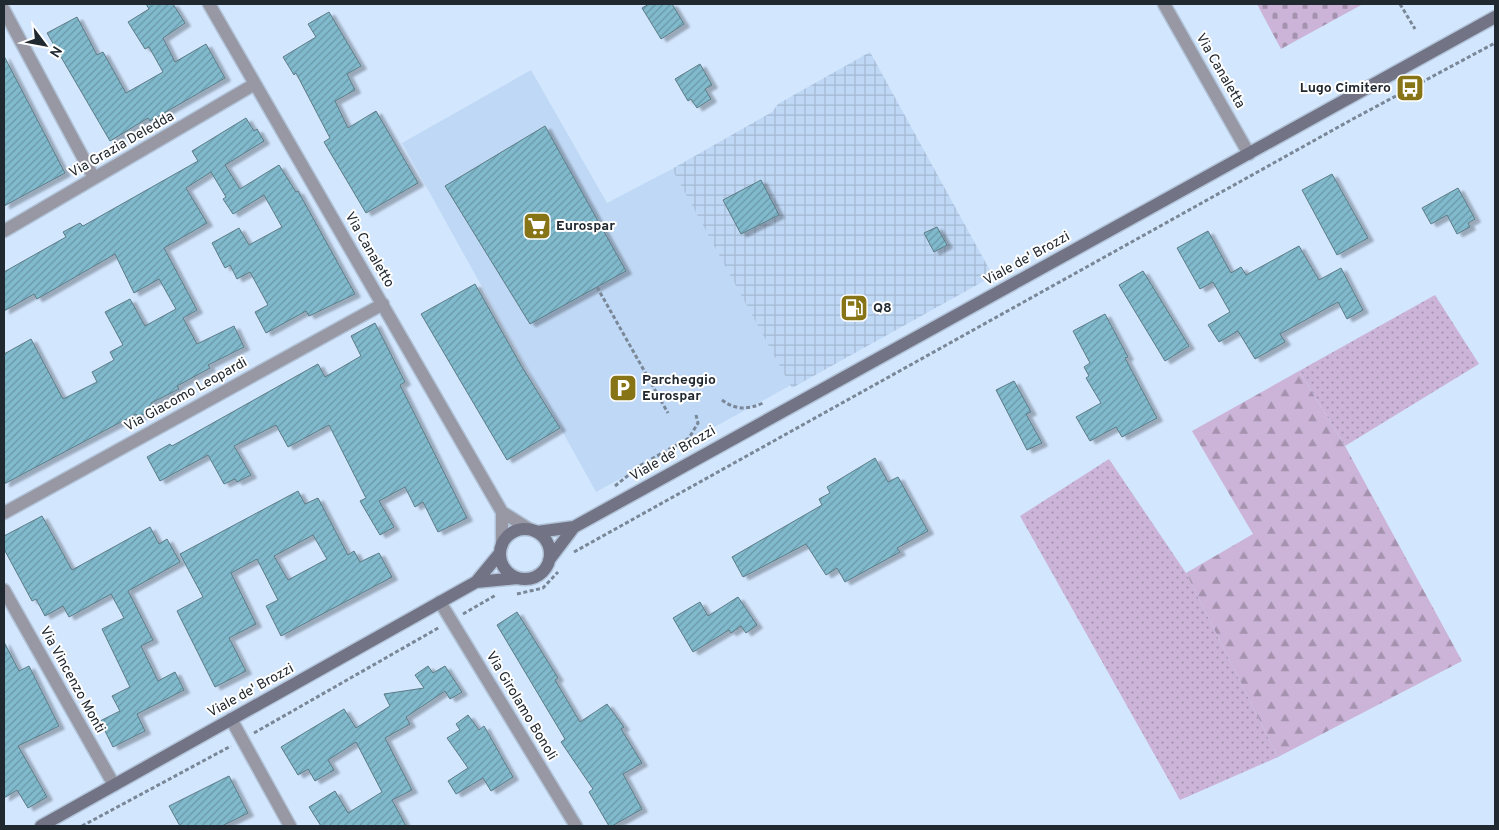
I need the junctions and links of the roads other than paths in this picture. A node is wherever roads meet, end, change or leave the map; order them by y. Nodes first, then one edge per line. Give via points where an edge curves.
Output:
1 (209, 4) edge
2 (1164, 4) edge
3 (4, 10) edge
4 (1495, 17) edge
5 (255, 84) junction
6 (1249, 154) junction
7 (94, 178) junction
8 (4, 232) edge
9 (383, 304) junction
10 (502, 512) junction
11 (4, 513) edge
12 (574, 527) junction
13 (533, 531) junction
14 (501, 549) junction
15 (549, 560) junction
16 (517, 578) junction
17 (476, 582) junction
18 (4, 590) edge
19 (440, 602) junction
20 (231, 719) junction
21 (114, 785) junction
22 (41, 826) edge
23 (290, 826) edge
24 (576, 826) edge

1 - 5 street, Via Canaletto
2 - 6 street, Via Canaletta
3 - 7 street
4 - 6 street, Viale de' Brozzi
5 - 7 street, Via Grazia Deledda
5 - 9 street, Via Canaletto
6 - 12 street, Viale de' Brozzi
7 - 8 street, Via Grazia Deledda
9 - 10 street, Via Canaletto
9 - 11 street, Via Giacomo Leopardi
10 - 13 street, Via Canaletto
10 - 14 street, Via Canaletto
12 - 13 street, Viale de' Brozzi
12 - 15 street, Viale de' Brozzi
13 - 14 street, Viale de' Brozzi via 512,532
13 - 15 street via 548,544
14 - 16 street via 504,569
14 - 17 street, Viale de' Brozzi
15 - 16 street, Viale de' Brozzi via 546,568 534,578
16 - 17 street, Viale de' Brozzi
17 - 19 street, Viale de' Brozzi
18 - 21 street, Via Vincenzo Monti
19 - 20 street, Viale de' Brozzi
19 - 24 street, Via Girolamo Bonoli
20 - 21 street, Viale de' Brozzi
20 - 23 street
21 - 22 street, Viale de' Brozzi

